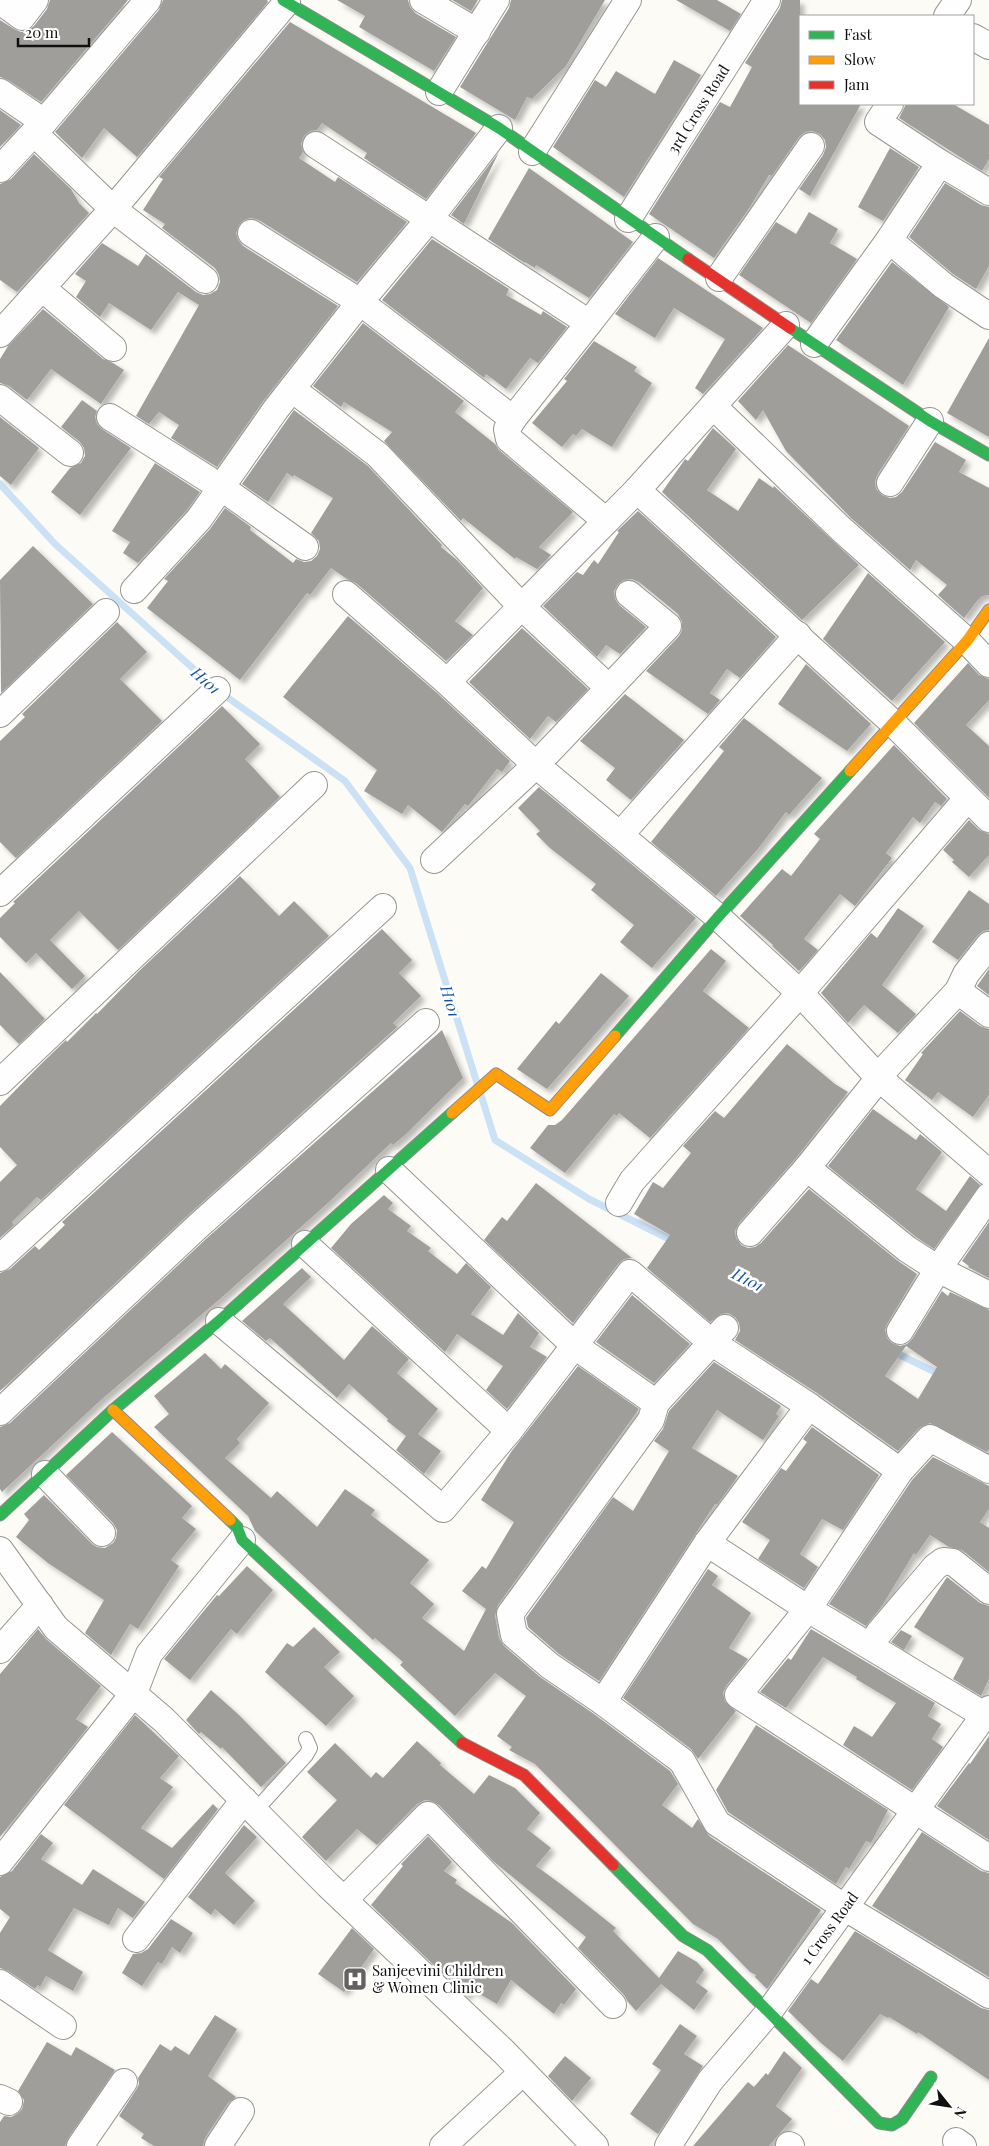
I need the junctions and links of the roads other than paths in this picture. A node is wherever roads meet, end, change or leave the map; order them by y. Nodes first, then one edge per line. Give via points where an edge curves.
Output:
1 (35, 0) edge
2 (148, 0) edge
3 (423, 0) edge
4 (496, 0) edge
5 (628, 0) edge
6 (767, 0) edge
7 (958, 0) edge
8 (0, 1) edge
9 (285, 1) edge
10 (948, 15) edge
11 (477, 32) junction
12 (974, 38) edge
13 (989, 46) edge
14 (0, 92) edge
15 (438, 92) junction
16 (884, 113) edge
17 (39, 127) junction
18 (499, 128) junction
19 (316, 145) dead end
20 (811, 146) dead end
21 (532, 152) junction
22 (940, 163) junction
23 (0, 169) edge
24 (989, 192) edge
25 (113, 209) junction
26 (430, 218) junction
27 (628, 219) junction
28 (252, 233) dead end
29 (656, 237) junction
30 (889, 240) junction
31 (719, 278) junction
32 (206, 280) dead end
33 (42, 288) junction
34 (360, 302) junction
35 (989, 316) edge
36 (589, 322) junction
37 (786, 325) junction
38 (0, 334) edge
39 (814, 344) junction
40 (113, 348) dead end
41 (292, 390) junction
42 (0, 398) edge
43 (713, 406) junction
44 (110, 417) dead end
45 (513, 419) junction
46 (930, 421) junction
47 (70, 453) dead end
48 (989, 455) edge
49 (890, 483) dead end
50 (222, 488) junction
51 (636, 490) junction
52 (606, 521) junction
53 (305, 547) dead end
54 (134, 590) dead end
55 (346, 594) dead end
56 (629, 594) dead end
57 (522, 607) junction
58 (989, 610) edge
59 (106, 612) dead end
60 (798, 635) junction
61 (967, 641) junction
62 (989, 664) edge
63 (447, 682) junction
64 (609, 688) junction
65 (217, 690) dead end
66 (0, 714) edge
67 (892, 722) junction
68 (536, 765) junction
69 (314, 785) dead end
70 (967, 799) junction
71 (989, 819) edge
72 (620, 835) junction
73 (434, 860) dead end
74 (0, 893) edge
75 (383, 907) dead end
76 (718, 917) junction
77 (989, 946) edge
78 (958, 991) junction
79 (800, 993) junction
80 (989, 1014) edge
81 (426, 1022) dead end
82 (880, 1078) junction
83 (0, 1082) edge
84 (806, 1168) junction
85 (389, 1170) junction
86 (989, 1173) edge
87 (989, 1196) edge
88 (620, 1203) dead end
89 (750, 1233) dead end
90 (305, 1244) junction
91 (0, 1258) edge
92 (938, 1269) junction
93 (989, 1294) edge
94 (219, 1321) junction
95 (900, 1331) dead end
96 (718, 1335) junction
97 (575, 1346) junction
98 (656, 1403) junction
99 (809, 1406) junction
100 (113, 1410) junction
101 (0, 1412) edge
102 (509, 1431) junction
103 (989, 1470) edge
104 (900, 1471) junction
105 (45, 1474) junction
106 (0, 1515) edge
107 (102, 1533) dead end
108 (242, 1540) junction
109 (706, 1543) junction
110 (0, 1550) edge
111 (989, 1591) edge
112 (40, 1605) junction
113 (808, 1609) junction
114 (878, 1634) dead end
115 (0, 1650) edge
116 (134, 1694) junction
117 (603, 1702) junction
118 (985, 1720) edge
119 (306, 1739) dead end
120 (249, 1805) junction
121 (915, 1811) junction
122 (3, 1853) edge
123 (989, 1858) edge
124 (344, 1900) junction
125 (844, 1906) junction
126 (136, 1939) dead end
127 (0, 1983) edge
128 (989, 1995) edge
129 (613, 2005) dead end
130 (768, 2013) junction
131 (63, 2026) dead end
132 (523, 2072) junction
133 (931, 2077) dead end
134 (124, 2082) dead end
135 (241, 2111) dead end
136 (80, 2146) edge
137 (218, 2146) edge
138 (443, 2146) edge
139 (594, 2146) edge
140 (668, 2146) edge

1 - 8 street via 22,17
2 - 17 street
3 - 11 street
4 - 11 street
5 - 21 street
6 - 27 street, 3rd Cross Road
7 - 10 street
9 - 15 street
9 - 25 street
11 - 15 street
12 - 13 street
14 - 17 street
15 - 18 street
16 - 22 street
17 - 23 street
17 - 25 street
18 - 21 street
18 - 26 street
19 - 26 street
20 - 31 street
21 - 27 street
22 - 24 street
22 - 30 street
25 - 32 street
25 - 33 street
26 - 34 street
26 - 36 street
27 - 29 street
28 - 34 street
29 - 31 street
29 - 36 street
30 - 35 street via 944,286
30 - 39 street
31 - 37 street
33 - 38 street
33 - 40 street
34 - 41 street
34 - 45 street
36 - 45 street
37 - 39 street
37 - 43 street
39 - 46 street
41 - 50 street
41 - 57 street via 378,455
42 - 47 street
43 - 51 street
43 - 61 street via 841,529
44 - 50 street
45 - 52 street via 508,429 509,439
46 - 48 street
46 - 49 street
50 - 53 street
50 - 54 street via 199,519
51 - 52 street
51 - 60 street
52 - 57 street
55 - 63 street
56 - 64 street via 668,626
57 - 63 street
57 - 64 street
58 - 61 street
59 - 66 street
60 - 67 street
60 - 72 street
61 - 62 street
61 - 67 street
63 - 68 street
64 - 68 street
65 - 74 street
67 - 70 street
67 - 76 street
68 - 72 street
68 - 73 street
69 - 83 street
70 - 71 street
70 - 79 street
72 - 76 street
75 - 91 street
76 - 79 street
76 - 85 street via 550,1110 496,1074
77 - 78 street via 966,974
78 - 80 street
78 - 82 street via 885,1068
79 - 82 street
79 - 88 street via 632,1181
81 - 101 street via 198,1227
82 - 84 street
82 - 86 street
84 - 89 street
84 - 92 street
85 - 90 street
85 - 97 street
87 - 92 street
90 - 94 street
90 - 102 street
92 - 93 street
92 - 95 street
94 - 100 street
94 - 102 street via 443,1509
96 - 97 street via 630,1273
96 - 98 street
96 - 99 street
97 - 98 street
97 - 102 street
98 - 117 street via 651,1420 510,1614 514,1635 550,1666
99 - 104 street
99 - 109 street
100 - 105 street
100 - 108 street via 237,1527
103 - 104 street via 930,1438
104 - 113 street
105 - 106 street
105 - 107 street
108 - 116 street via 149,1654
108 - 130 street via 465,1746 524,1775 683,1936 707,1950
109 - 113 street
109 - 117 street
110 - 112 street
111 - 114 street via 953,1562 943,1562 935,1567
112 - 115 street
112 - 116 street via 56,1628
113 - 118 street
113 - 121 street via 738,1695
116 - 120 street
116 - 122 street
117 - 125 street via 682,1761 717,1823
118 - 121 street, 1 Cross Road
119 - 120 lane via 310,1748 306,1755
120 - 124 street
120 - 126 street
121 - 123 street
121 - 125 street, 1 Cross Road
124 - 129 street via 428,1815
124 - 132 street
125 - 128 street
125 - 130 street, 1 Cross Road
127 - 131 street
130 - 133 street via 879,2123 892,2125 902,2119
130 - 140 street, 1 Cross Road via 710,2081
132 - 138 street
132 - 139 street
134 - 136 street
135 - 137 street

